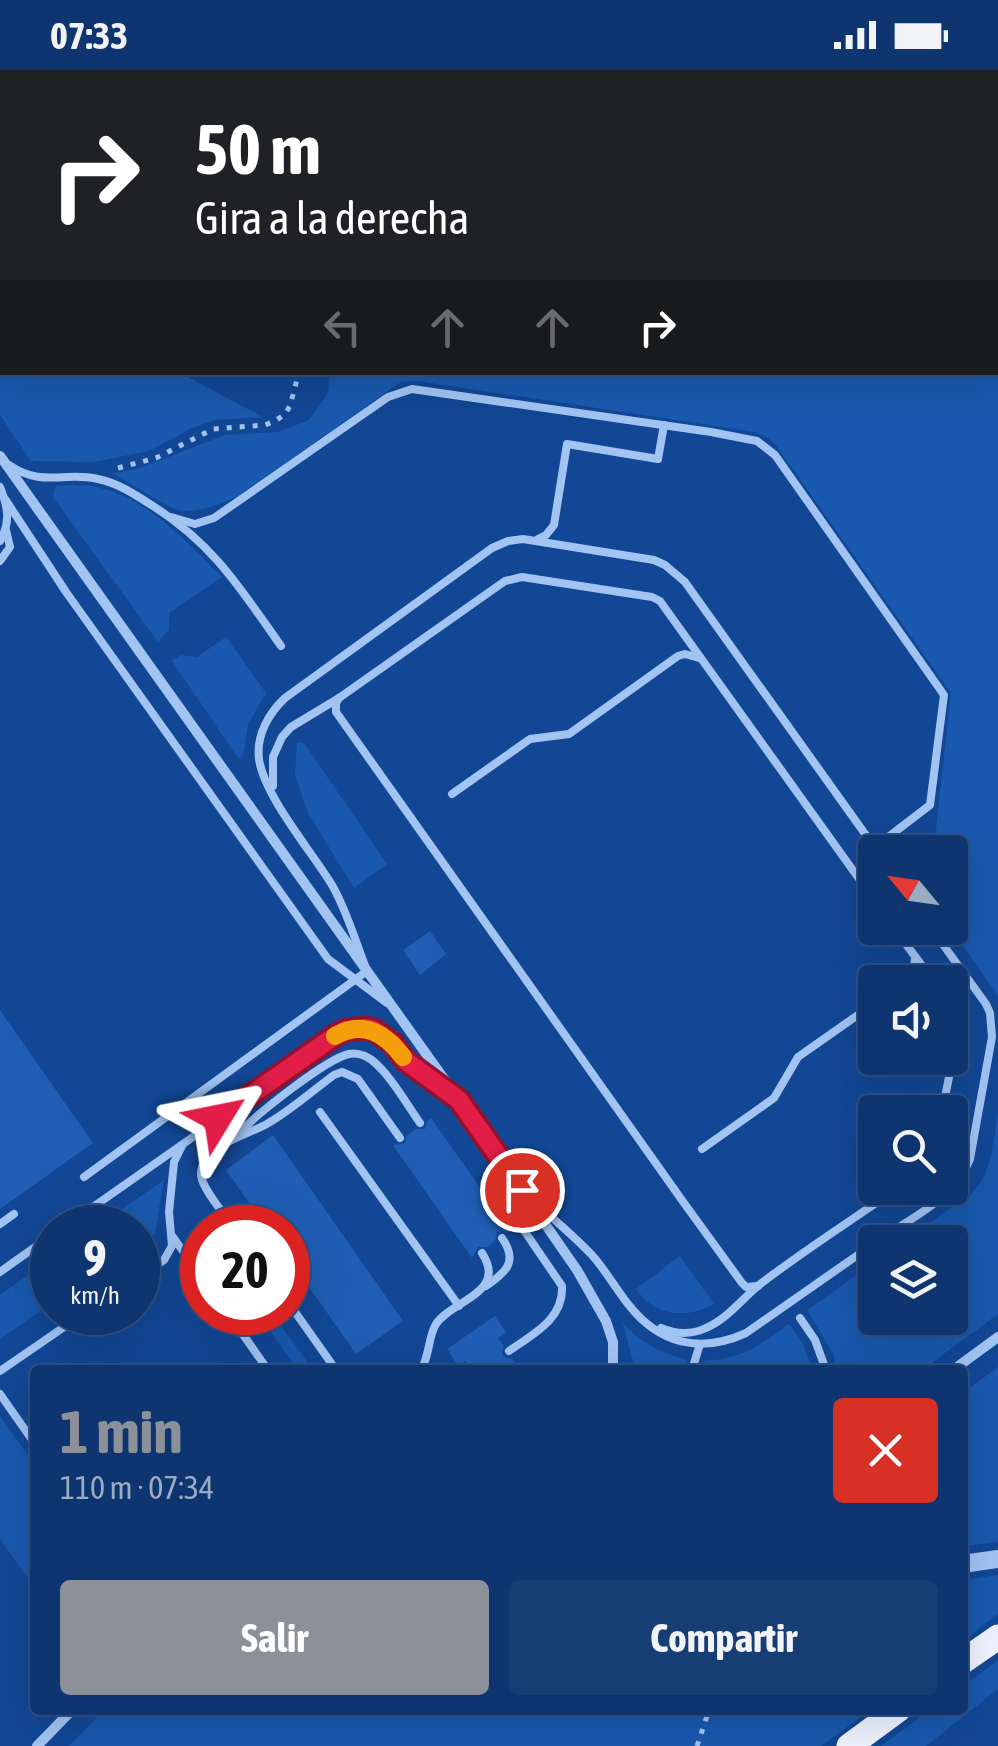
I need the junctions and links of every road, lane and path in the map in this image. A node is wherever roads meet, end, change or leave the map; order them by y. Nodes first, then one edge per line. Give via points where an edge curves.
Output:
1 (298, 375) edge
2 (664, 425) junction
3 (1, 457) edge
4 (86, 477) junction
5 (0, 487) edge
6 (5, 499) junction
7 (171, 517) junction
8 (6, 530) junction
9 (532, 540) junction
10 (0, 542) edge
11 (0, 561) edge
12 (281, 646) dead end
13 (702, 660) junction
14 (339, 698) junction
15 (452, 794) dead end
16 (276, 799) junction
17 (864, 833) joint
18 (858, 876) edge
19 (907, 945) edge
20 (943, 945) edge
21 (914, 955) junction
22 (916, 965) edge
23 (921, 965) edge
24 (367, 971) junction
25 (356, 980) junction
26 (394, 1009) junction
27 (858, 1015) edge
28 (459, 1100) junction
29 (320, 1112) dead end
30 (420, 1123) dead end
31 (236, 1136) junction
32 (400, 1138) dead end
33 (189, 1139) junction
34 (490, 1145) junction
35 (702, 1149) dead end
36 (84, 1177) dead end
37 (522, 1190) junction
38 (96, 1205) edge
39 (218, 1205) edge
40 (874, 1205) edge
41 (14, 1214) dead end
42 (0, 1224) edge
43 (902, 1225) edge
44 (171, 1234) junction
45 (502, 1238) dead end
46 (180, 1247) edge
47 (30, 1251) edge
48 (482, 1254) dead end
49 (858, 1255) edge
50 (160, 1261) edge
51 (0, 1272) edge
52 (758, 1286) junction
53 (478, 1292) junction
54 (629, 1305) junction
55 (459, 1306) junction
56 (800, 1318) dead end
57 (310, 1333) edge
58 (52, 1335) edge
59 (243, 1335) edge
60 (998, 1336) edge
61 (700, 1344) junction
62 (510, 1350) dead end
63 (264, 1365) edge
64 (332, 1365) edge
65 (423, 1365) edge
66 (612, 1365) edge
67 (694, 1365) edge
68 (824, 1365) edge
69 (960, 1365) edge
70 (0, 1371) edge
71 (0, 1394) edge
72 (30, 1437) edge
73 (998, 1560) edge
74 (968, 1563) edge
75 (998, 1637) edge
76 (968, 1658) edge
77 (67, 1715) edge
78 (706, 1715) edge
79 (891, 1715) edge
80 (37, 1746) edge
81 (698, 1746) edge
82 (849, 1746) edge

1 - 4 path via 290,406 275,421 214,429 156,458
2 - 7 lane via 412,388 214,518 195,524
2 - 9 lane via 658,459 566,444 554,525
2 - 17 lane via 767,447 944,696 930,804 882,840
3 - 4 lane via 32,477
3 - 24 street
4 - 7 lane via 117,484
5 - 6 lane
6 - 8 lane
6 - 25 lane via 328,959
7 - 12 lane via 222,562
8 - 10 lane
8 - 11 lane via 10,547
9 - 16 lane via 492,548 277,706 262,730 258,756
9 - 17 lane via 654,560 676,572
13 - 14 lane via 657,598 514,577
13 - 15 lane via 678,656 570,734 530,739
13 - 18 lane
14 - 16 lane via 282,737 272,767
14 - 52 lane via 336,712 707,1236 742,1284
16 - 24 lane via 334,889
19 - 21 lane
20 - 43 lane via 990,1012 992,1037 965,1171 949,1192
21 - 22 lane
21 - 23 lane
24 - 25 lane
24 - 26 street
25 - 26 lane
25 - 36 lane
26 - 28 street
27 - 35 lane via 798,1057 774,1098
28 - 33 lane via 374,1030 355,1028
28 - 34 street
29 - 55 lane
30 - 31 lane via 380,1068 352,1054 334,1060
31 - 32 lane via 265,1125 342,1072 358,1079
31 - 39 lane via 210,1155 201,1175
33 - 38 lane
33 - 44 lane via 174,1162
34 - 37 street
34 - 62 lane via 508,1206 562,1286 552,1318
37 - 54 lane via 592,1255
37 - 66 street via 606,1321
40 - 52 lane
41 - 42 lane
44 - 46 lane
44 - 50 lane via 169,1254
45 - 53 lane via 510,1261
47 - 51 lane
48 - 53 lane via 489,1272
49 - 61 lane via 746,1333
52 - 54 lane via 723,1319 692,1332 668,1331
53 - 55 lane
54 - 61 lane via 662,1334
55 - 65 lane via 436,1324
56 - 68 lane
57 - 64 lane
58 - 70 lane
59 - 63 lane
60 - 69 street
61 - 67 lane
71 - 72 lane
73 - 74 street
75 - 76 main road
77 - 80 street
78 - 81 path
79 - 82 main road

